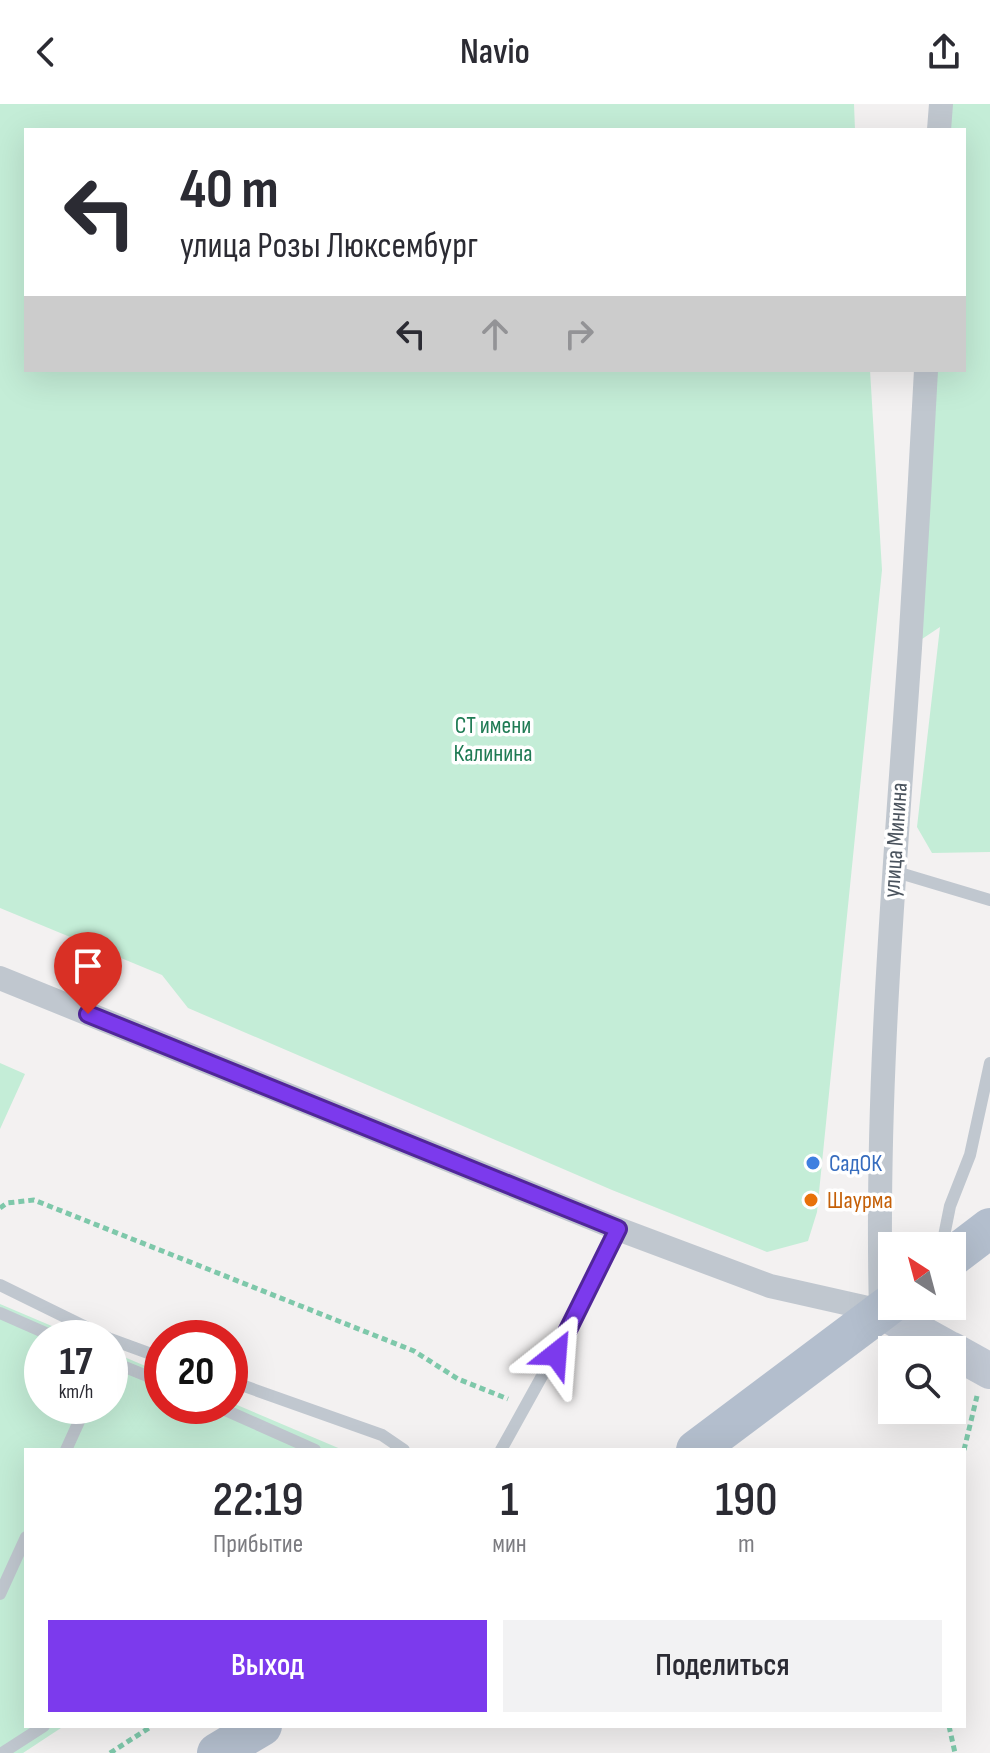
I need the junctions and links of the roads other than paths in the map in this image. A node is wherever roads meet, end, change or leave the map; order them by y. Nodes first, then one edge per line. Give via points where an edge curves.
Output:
1 (941, 104) edge
2 (939, 128) edge
3 (926, 372) edge
4 (892, 870) junction
5 (990, 900) edge
6 (0, 978) edge
7 (990, 1063) edge
8 (990, 1228) edge
9 (618, 1229) junction
10 (884, 1232) edge
11 (945, 1232) edge
12 (966, 1246) edge
13 (0, 1285) edge
14 (878, 1306) edge
15 (0, 1313) edge
16 (878, 1313) edge
17 (72, 1320) edge
18 (906, 1320) edge
19 (24, 1324) edge
20 (931, 1336) edge
21 (966, 1358) edge
22 (987, 1370) edge
23 (248, 1387) edge
24 (248, 1420) edge
25 (78, 1424) edge
26 (67, 1448) edge
27 (310, 1448) edge
28 (401, 1448) edge
29 (502, 1448) edge
30 (699, 1448) edge
31 (24, 1541) edge
32 (0, 1594) edge
33 (41, 1728) edge
34 (259, 1728) edge
35 (2, 1753) edge
36 (217, 1753) edge

1 - 2 street
3 - 4 street, улица Минина
4 - 5 lane
4 - 10 street, улица Минина via 880,1117
6 - 9 street
7 - 11 lane via 970,1155
8 - 12 main road
9 - 14 street via 770,1286
9 - 29 lane
13 - 17 lane
15 - 19 lane
16 - 30 main road
18 - 20 street
21 - 22 street
23 - 28 lane via 382,1435
24 - 27 lane
25 - 26 lane
31 - 32 lane
33 - 35 lane
34 - 36 main road

